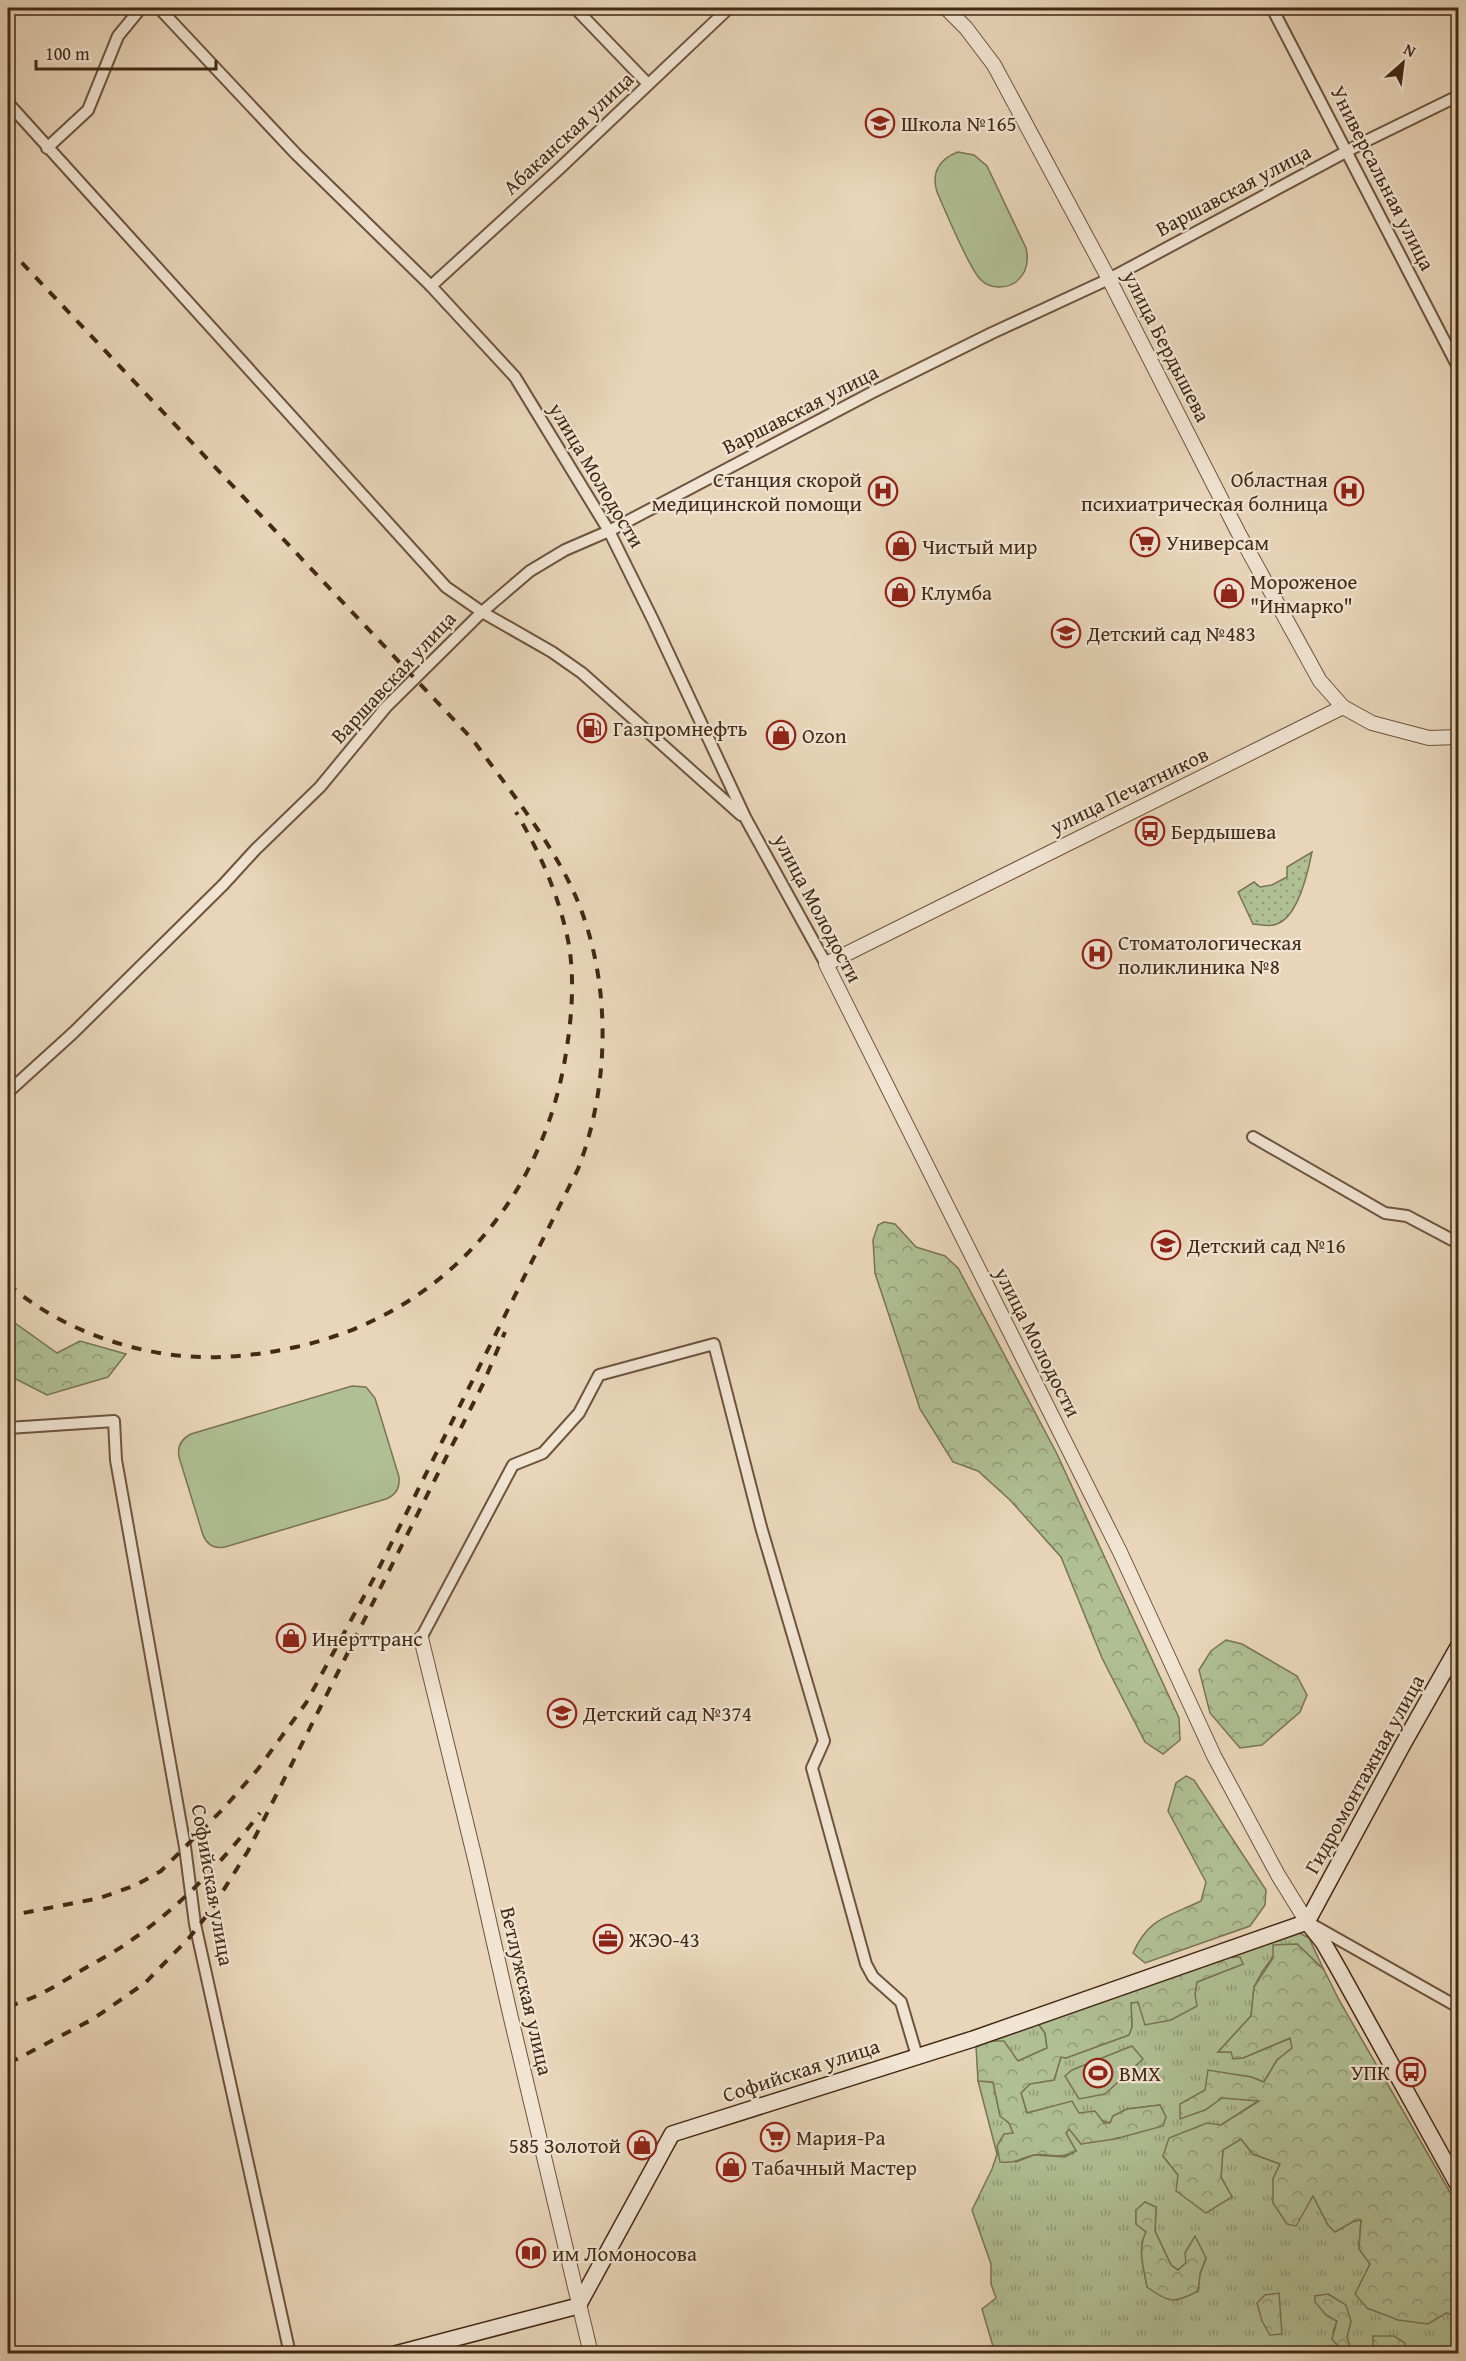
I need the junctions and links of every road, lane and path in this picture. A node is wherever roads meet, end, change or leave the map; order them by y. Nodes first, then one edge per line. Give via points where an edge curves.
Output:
1 (141, 8) edge
2 (162, 8) edge
3 (574, 8) edge
4 (729, 8) edge
5 (946, 8) edge
6 (1272, 8) edge
7 (648, 84) junction
8 (1458, 96) edge
9 (8, 102) edge
10 (47, 148) junction
11 (1347, 151) junction
12 (1109, 279) junction
13 (431, 286) junction
14 (1458, 367) edge
15 (609, 531) junction
16 (482, 612) junction
17 (1343, 707) junction
18 (1458, 737) edge
19 (746, 819) junction
20 (826, 964) junction
21 (8, 1092) edge
22 (1253, 1137) dead end
23 (1458, 1243) edge
24 (8, 1428) edge
25 (421, 1638) joint
26 (1458, 1647) edge
27 (1307, 1922) junction
28 (1458, 2007) edge
29 (917, 2055) junction
30 (1458, 2185) edge
31 (578, 2306) junction
32 (290, 2354) edge
33 (395, 2354) edge
34 (591, 2354) edge

1 - 10 street via 118,36 88,110
2 - 13 street, улица Молодости via 296,154
3 - 7 street
4 - 7 street, Абаканская улица
5 - 12 street, улица Бердышева via 994,65
6 - 11 street, Универсальная улица
7 - 13 street, Абаканская улица
8 - 11 street, Варшавская улица
9 - 10 street
10 - 16 street via 446,587
11 - 12 street, Варшавская улица
11 - 14 street, Универсальная улица
12 - 15 street, Варшавская улица via 885,386
12 - 17 street, улица Бердышева via 1238,532 1320,681
13 - 15 street, улица Молодости via 515,377
15 - 16 street, Варшавская улица via 530,571
15 - 19 street, улица Молодости
16 - 19 street via 552,651 582,673
16 - 21 street, Варшавская улица via 386,707 320,787 73,1033
17 - 18 street via 1372,723 1403,732 1429,738
17 - 20 street, улица Печатников
19 - 20 street, улица Молодости
20 - 27 street, улица Молодости via 1120,1552 1214,1756
22 - 23 street via 1385,1213 1407,1216
24 - 32 street, Софийская улица via 114,1420 116,1460 196,1929
25 - 29 street via 513,1465 543,1454 579,1413 599,1375 714,1344 761,1527 824,1741 812,1768 866,1965 873,1977 901,2002
25 - 31 street, Ветлужская улица
26 - 27 main road, Гидромонтажная улица
27 - 28 street
27 - 29 main road, Софийская улица
27 - 30 main road via 1328,1951
29 - 31 main road, Софийская улица via 672,2134
31 - 33 main road
31 - 34 street, Ветлужская улица

